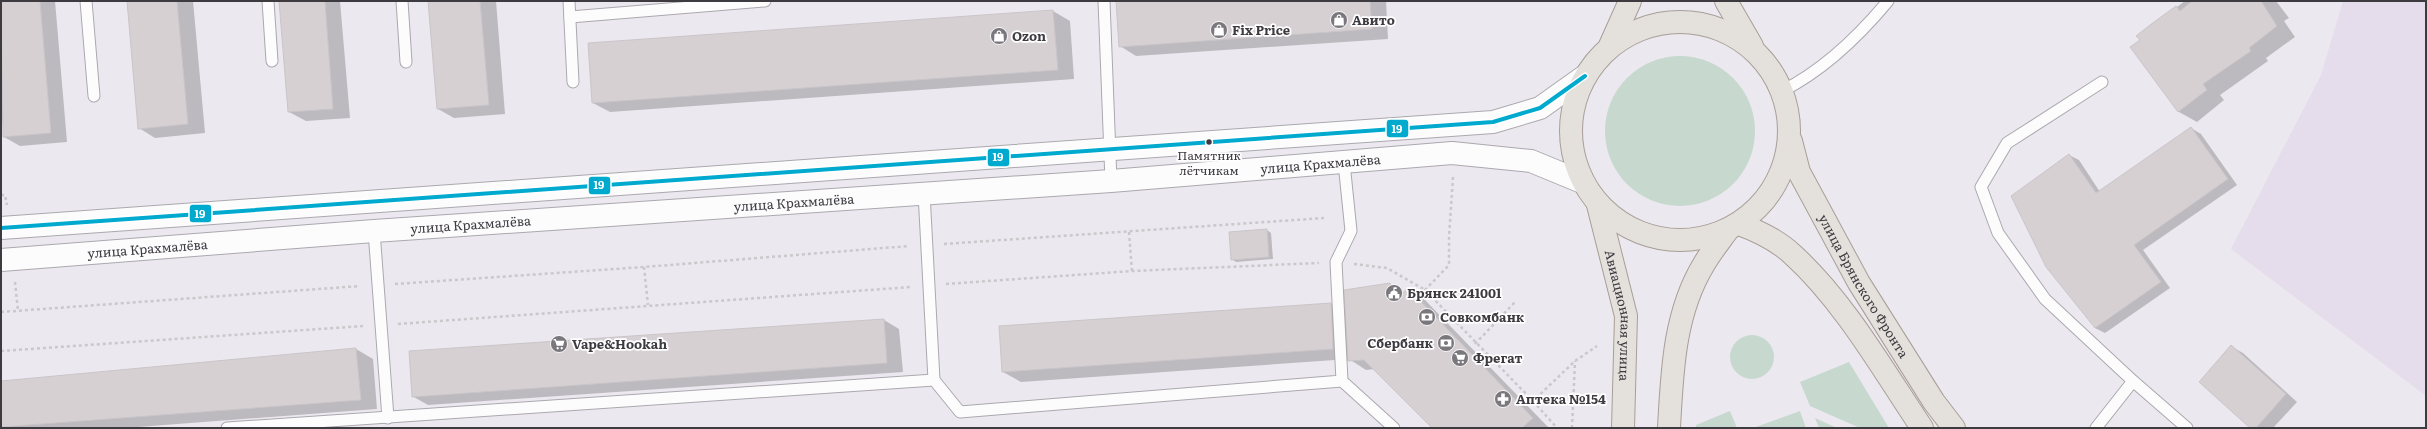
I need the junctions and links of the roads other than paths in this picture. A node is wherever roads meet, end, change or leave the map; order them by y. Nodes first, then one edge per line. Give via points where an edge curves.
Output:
1 (86, 1) edge
2 (268, 1) edge
3 (402, 1) edge
4 (569, 1) edge
5 (765, 1) edge
6 (1104, 1) edge
7 (1630, 1) edge
8 (1726, 1) edge
9 (1888, 1) edge
10 (570, 17) junction
11 (1609, 48) junction
12 (1756, 52) junction
13 (272, 61) dead end
14 (406, 62) dead end
15 (1585, 76) junction
16 (573, 82) dead end
17 (2102, 82) dead end
18 (1782, 92) junction
19 (94, 96) dead end
20 (1789, 134) junction
21 (1110, 149) junction
22 (1344, 163) junction
23 (1111, 181) junction
24 (1582, 182) junction
25 (924, 193) junction
26 (1598, 205) junction
27 (1733, 227) junction
28 (1, 228) edge
29 (374, 230) junction
30 (1, 260) edge
31 (934, 380) junction
32 (1342, 381) junction
33 (2133, 381) junction
34 (388, 418) junction
35 (278, 426) edge
36 (227, 428) edge
37 (1394, 428) edge
38 (1623, 428) edge
39 (1669, 428) edge
40 (1922, 428) edge
41 (1954, 428) edge
42 (2096, 428) edge
43 (2187, 428) edge

1 - 19 lane
2 - 13 lane
3 - 14 lane
4 - 10 lane
5 - 10 lane
6 - 21 lane
7 - 11 main road
8 - 12 main road
9 - 18 lane via 1829,62
10 - 16 lane
11 - 12 main road via 1636,31 1667,23 1699,24 1730,34
11 - 15 main road
12 - 18 main road via 1775,77
15 - 21 main road via 1540,108 1493,122
15 - 24 main road via 1572,110 1571,147
17 - 33 lane via 2008,143 1981,187 1998,233 2045,299
18 - 20 main road via 1788,113
20 - 27 main road via 1786,161 1776,185 1760,206
20 - 41 main road, улица Брянского Фронта via 1799,172 1859,283 1934,402
21 - 23 lane
21 - 28 main road
22 - 23 main road, улица Крахмалёва
22 - 24 main road, улица Крахмалёва via 1452,154 1531,161
22 - 32 lane via 1351,231 1336,262
23 - 25 main road, улица Крахмалёва
24 - 26 main road
25 - 29 main road, улица Крахмалёва
25 - 31 lane
26 - 27 main road via 1625,227 1658,239 1693,240
26 - 38 main road, Авиационная улица via 1626,316
27 - 39 main road via 1703,264 1682,316 1673,362
27 - 40 main road, улица Брянского Фронта via 1763,234 1792,254 1832,298
29 - 30 main road, улица Крахмалёва
29 - 34 lane
31 - 32 lane via 960,412
31 - 34 lane
32 - 37 lane
33 - 42 lane
33 - 43 lane
34 - 35 lane
35 - 36 lane

